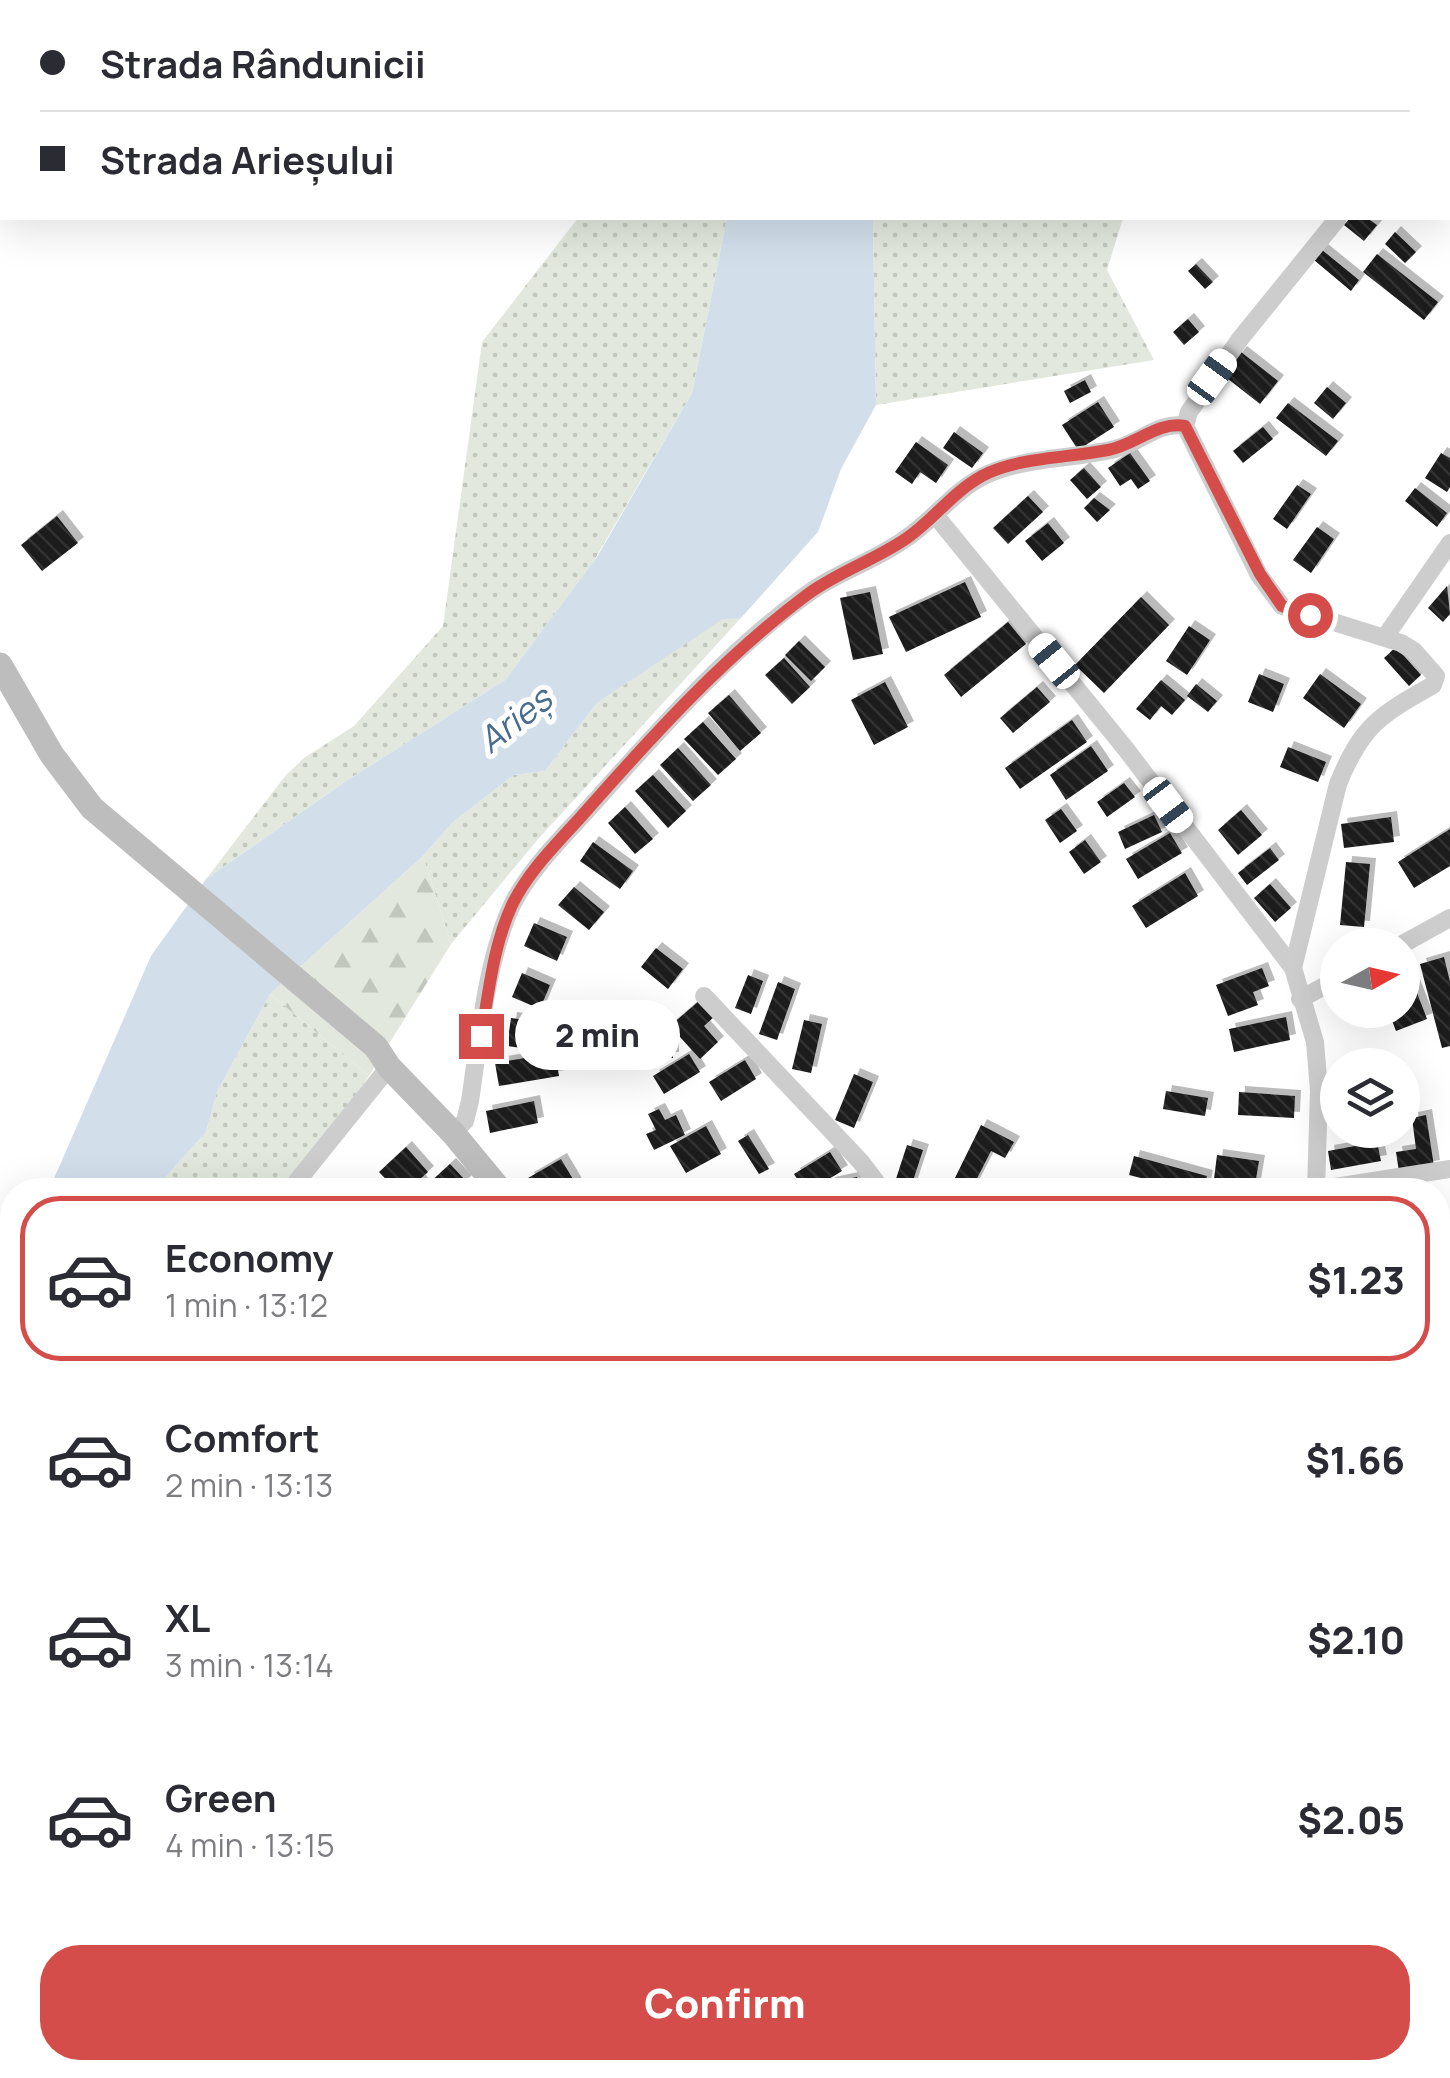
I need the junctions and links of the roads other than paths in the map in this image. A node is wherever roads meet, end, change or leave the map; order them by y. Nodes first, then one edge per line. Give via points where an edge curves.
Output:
1 (1336, 220) edge
2 (1185, 426) junction
3 (936, 516) junction
4 (1450, 543) edge
5 (1385, 637) junction
6 (0, 665) edge
7 (1450, 918) edge
8 (1420, 935) edge
9 (1293, 968) junction
10 (1320, 988) edge
11 (704, 996) dead end
12 (1300, 999) junction
13 (382, 1057) junction
14 (453, 1133) junction
15 (1450, 1169) edge
16 (298, 1178) edge
17 (490, 1178) edge
18 (873, 1178) edge
19 (1316, 1178) edge
20 (1393, 1178) edge

1 - 2 street via 1240,339
2 - 3 street via 1171,423 1121,448 1002,468 958,492
2 - 5 street via 1282,606
3 - 9 street via 1126,748
3 - 14 street via 811,592 751,639 532,872 499,934 470,1101
4 - 5 street
5 - 9 street via 1414,651 1436,676 1433,685 1387,710 1348,759
6 - 13 main road via 92,808
7 - 8 street
9 - 12 street
10 - 12 street
11 - 18 street
12 - 19 street via 1316,1058
13 - 14 main road
13 - 16 street
14 - 17 main road
15 - 20 street

